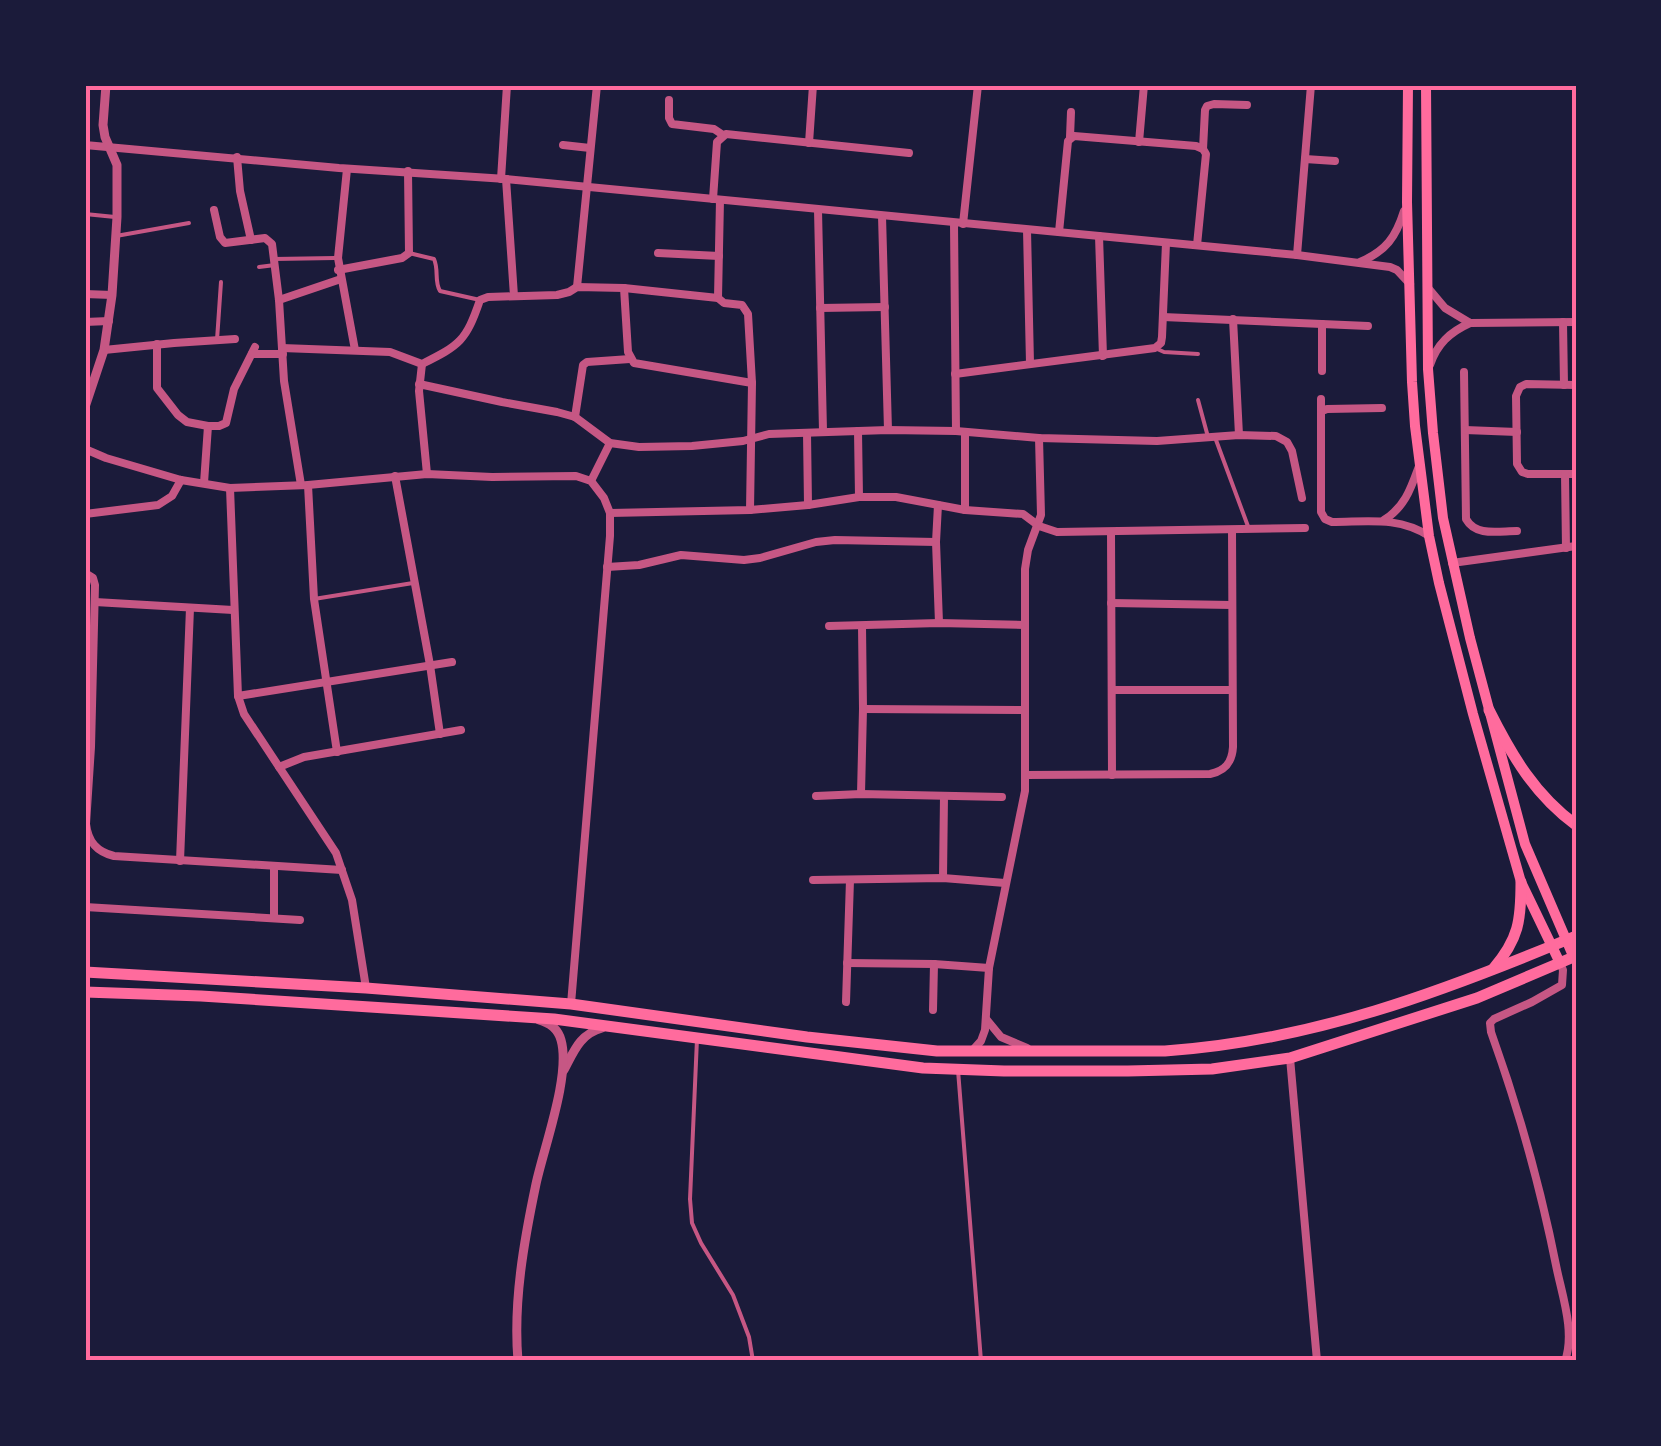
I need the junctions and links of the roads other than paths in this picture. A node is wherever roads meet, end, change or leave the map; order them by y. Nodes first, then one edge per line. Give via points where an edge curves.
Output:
1 (106, 85) edge
2 (507, 85) edge
3 (587, 85) edge
4 (813, 85) edge
5 (978, 85) edge
6 (1144, 85) edge
7 (1311, 85) edge
8 (1408, 85) edge
9 (1426, 85) edge
10 (596, 86) edge
11 (669, 100) dead end
12 (1247, 105) dead end
13 (1072, 112) dead end
14 (723, 135) junction
15 (1070, 137) junction
16 (1139, 142) junction
17 (809, 143) junction
18 (85, 145) edge
19 (563, 145) dead end
20 (110, 148) junction
21 (590, 148) junction
22 (1203, 149) junction
23 (909, 153) dead end
24 (237, 157) junction
25 (1305, 158) junction
26 (1336, 162) dead end
27 (347, 169) junction
28 (408, 171) junction
29 (503, 179) junction
30 (586, 187) junction
31 (716, 199) junction
32 (1408, 202) junction
33 (214, 210) dead end
34 (818, 210) junction
35 (85, 214) edge
36 (882, 216) junction
37 (118, 217) junction
38 (189, 223) dead end
39 (958, 224) junction
40 (1027, 230) junction
41 (1059, 232) junction
42 (116, 236) junction
43 (1099, 236) junction
44 (252, 240) junction
45 (1166, 243) junction
46 (1197, 245) junction
47 (409, 253) junction
48 (658, 253) dead end
49 (1297, 255) junction
50 (719, 256) junction
51 (338, 258) junction
52 (275, 262) junction
53 (1358, 262) junction
54 (260, 267) dead end
55 (340, 274) junction
56 (222, 282) dead end
57 (1410, 284) junction
58 (1427, 285) junction
59 (577, 286) junction
60 (624, 288) junction
61 (85, 294) edge
62 (112, 294) junction
63 (514, 296) junction
64 (718, 298) junction
65 (279, 300) junction
66 (480, 300) junction
67 (884, 307) junction
68 (820, 308) junction
69 (1163, 317) junction
70 (1233, 320) junction
71 (109, 321) junction
72 (85, 322) edge
73 (1470, 322) junction
74 (1563, 322) junction
75 (1576, 322) edge
76 (1322, 324) junction
77 (1368, 326) dead end
78 (235, 339) dead end
79 (217, 340) junction
80 (156, 344) junction
81 (1158, 346) junction
82 (104, 350) junction
83 (354, 350) junction
84 (283, 351) junction
85 (1198, 354) dead end
86 (1104, 356) junction
87 (630, 358) junction
88 (1030, 362) junction
89 (422, 364) junction
90 (1428, 369) junction
91 (1322, 371) dead end
92 (1464, 372) dead end
93 (955, 374) junction
94 (752, 382) junction
95 (420, 384) junction
96 (1564, 385) junction
97 (1576, 385) edge
98 (1322, 399) dead end
99 (1198, 400) dead end
100 (85, 407) edge
101 (1382, 408) dead end
102 (1322, 411) junction
103 (575, 417) junction
104 (208, 426) junction
105 (888, 430) junction
106 (1465, 430) junction
107 (858, 431) junction
108 (823, 432) junction
109 (961, 432) junction
110 (1516, 432) junction
111 (807, 433) junction
112 (1239, 435) junction
113 (1211, 437) junction
114 (751, 438) junction
115 (1040, 438) junction
116 (610, 443) junction
117 (85, 449) edge
118 (1419, 465) junction
119 (427, 474) junction
120 (1565, 474) junction
121 (1576, 474) edge
122 (395, 476) junction
123 (181, 480) junction
124 (591, 481) junction
125 (204, 484) junction
126 (304, 485) junction
127 (230, 488) junction
128 (859, 497) junction
129 (1302, 498) dead end
130 (808, 505) junction
131 (938, 505) junction
132 (750, 510) junction
133 (964, 510) junction
134 (610, 512) junction
135 (85, 514) edge
136 (1380, 522) junction
137 (1039, 526) junction
138 (1305, 528) dead end
139 (1249, 529) junction
140 (1232, 530) junction
141 (1517, 530) dead end
142 (1111, 532) junction
143 (1429, 536) junction
144 (936, 542) junction
145 (1571, 547) edge
146 (1452, 563) junction
147 (607, 567) junction
148 (85, 573) edge
149 (414, 583) junction
150 (314, 599) junction
151 (96, 602) junction
152 (1111, 603) junction
153 (1232, 605) junction
154 (190, 608) junction
155 (233, 610) junction
156 (939, 624) junction
157 (1024, 625) junction
158 (829, 626) dead end
159 (862, 626) junction
160 (452, 662) dead end
161 (430, 666) junction
162 (326, 684) junction
163 (1112, 690) junction
164 (1232, 690) junction
165 (238, 696) junction
166 (863, 709) junction
167 (1025, 710) junction
168 (1489, 710) junction
169 (461, 730) dead end
170 (440, 734) junction
171 (337, 752) junction
172 (280, 766) junction
173 (1026, 775) junction
174 (1112, 775) junction
175 (861, 794) junction
176 (816, 796) dead end
177 (944, 796) junction
178 (1002, 796) dead end
179 (86, 824) edge
180 (1576, 825) edge
181 (180, 861) junction
182 (274, 866) junction
183 (342, 870) junction
184 (942, 878) junction
185 (813, 880) dead end
186 (850, 880) junction
187 (1521, 882) junction
188 (1005, 883) junction
189 (85, 906) edge
190 (274, 918) junction
191 (300, 920) dead end
192 (1571, 938) edge
193 (1551, 946) junction
194 (1575, 957) edge
195 (846, 963) junction
196 (934, 964) junction
197 (1560, 964) junction
198 (989, 968) junction
199 (1492, 970) junction
200 (85, 972) edge
201 (366, 988) junction
202 (85, 992) edge
203 (846, 1002) dead end
204 (571, 1004) junction
205 (934, 1010) dead end
206 (525, 1017) junction
207 (987, 1020) junction
208 (612, 1026) junction
209 (697, 1039) junction
210 (1035, 1050) junction
211 (972, 1052) junction
212 (1290, 1058) junction
213 (958, 1070) junction
214 (563, 1072) junction
215 (518, 1361) edge
216 (753, 1361) edge
217 (981, 1361) edge
218 (1317, 1361) edge
219 (1565, 1361) edge

1 - 20 street via 103,125
2 - 29 street
3 - 10 street
4 - 17 street
5 - 39 street
6 - 16 street
7 - 25 street
8 - 32 main road
9 - 58 main road
10 - 21 street
11 - 14 street via 672,124
12 - 22 street via 1207,106
13 - 15 street
14 - 17 street
14 - 31 street
15 - 16 street
15 - 41 street
16 - 22 street
17 - 23 street
18 - 20 street
19 - 21 street
20 - 24 street
20 - 37 street
21 - 30 street
22 - 46 street
24 - 27 street
24 - 44 street
25 - 26 street
25 - 49 street
27 - 28 street
27 - 51 street
28 - 29 street
28 - 47 street
29 - 30 street
29 - 63 street
30 - 31 street
30 - 59 street
31 - 34 street
31 - 50 street
32 - 53 street via 1389,244
32 - 57 main road
33 - 44 street via 223,242
34 - 36 street
34 - 68 street
35 - 37 lane
36 - 39 street
36 - 67 street
37 - 42 street
38 - 42 lane
39 - 40 street
39 - 93 street
40 - 41 street
40 - 88 street
41 - 43 street
42 - 62 street
43 - 45 street
43 - 86 street
44 - 52 street via 268,240
45 - 46 street
45 - 69 street
46 - 49 street
47 - 55 street
47 - 66 lane via 434,259 440,292
48 - 50 street
49 - 53 street
50 - 64 street
51 - 52 lane
51 - 55 street
52 - 54 lane
52 - 65 street
53 - 57 street via 1390,267
55 - 65 street
55 - 83 street
56 - 79 lane
57 - 118 main road
58 - 73 street via 1445,308
58 - 90 main road
59 - 60 street
59 - 63 street via 557,295
60 - 64 street
60 - 87 street
61 - 62 street
62 - 71 street
63 - 66 street
64 - 94 street via 748,312
65 - 84 street
66 - 89 street via 466,335
67 - 68 street
67 - 105 street
68 - 108 street
69 - 70 street
69 - 81 street
70 - 76 street
70 - 112 street
71 - 72 street
71 - 82 street
73 - 74 street
73 - 90 street via 1443,340
74 - 75 street
74 - 96 street
76 - 77 street
76 - 91 street
78 - 79 street
79 - 80 street
80 - 82 street
80 - 104 street via 157,388 182,419
81 - 85 lane
81 - 86 street
82 - 100 street
83 - 84 street
83 - 89 street via 390,352
84 - 104 street via 253,350 226,422
84 - 126 street
86 - 88 street
87 - 94 street via 640,366
87 - 103 street via 582,365
88 - 93 street
89 - 95 street
90 - 146 main road
92 - 106 street
93 - 109 street
94 - 114 street
95 - 103 street
95 - 119 street
96 - 97 street
96 - 110 street via 1520,387
98 - 102 street
99 - 113 lane
101 - 102 street
102 - 136 street via 1321,512 1332,522
103 - 116 street
104 - 125 street
105 - 107 street
105 - 109 street
106 - 110 street
106 - 141 street via 1468,523 1480,531
107 - 108 street
107 - 128 street
108 - 111 street
109 - 115 street
109 - 133 street
110 - 120 street via 1522,472
111 - 114 street
111 - 130 street
112 - 113 street
112 - 129 street via 1287,442
113 - 115 street
113 - 139 lane
114 - 116 street via 692,446
114 - 132 street
115 - 137 street
116 - 124 street
117 - 123 street
118 - 136 street via 1402,506
118 - 143 main road
119 - 122 street
119 - 124 street
120 - 121 street
120 - 145 street
122 - 126 street
122 - 149 street
123 - 125 street
123 - 135 street via 158,505
124 - 134 street
125 - 127 street
126 - 127 street
126 - 150 street
127 - 155 street
128 - 130 street
128 - 131 street
130 - 132 street
131 - 133 street
131 - 144 street
132 - 134 street
133 - 137 street via 1023,514
134 - 147 street
136 - 143 street via 1406,524
137 - 142 street
137 - 157 street via 1025,560
138 - 139 street
139 - 140 street
140 - 142 street
140 - 153 street
142 - 152 street
143 - 187 main road
144 - 147 street via 835,540 744,560 689,555
144 - 156 street
145 - 146 street
146 - 168 main road
147 - 204 street
148 - 151 street via 95,581
149 - 150 lane
149 - 161 street
150 - 162 street
151 - 154 street
151 - 179 street
152 - 153 street
152 - 163 street
153 - 164 street
154 - 155 street
154 - 181 street
155 - 165 street
156 - 157 street
156 - 159 street
157 - 167 street
158 - 159 street
159 - 166 street
160 - 161 street
161 - 162 street
161 - 170 street
162 - 165 street
162 - 171 street
163 - 164 street
163 - 174 street
164 - 174 street via 1232,757 1220,772
165 - 172 street
166 - 167 street
166 - 175 street
167 - 173 street
168 - 180 main road via 1531,783
168 - 192 main road via 1525,844
169 - 170 street
170 - 171 street
171 - 172 street
172 - 183 street
173 - 174 street
173 - 188 street
175 - 176 street
175 - 177 street
177 - 178 street
177 - 184 street
179 - 181 street via 94,846 109,855
181 - 182 street
182 - 183 street
182 - 190 street
183 - 201 street
184 - 186 street
184 - 188 street
185 - 186 street
186 - 195 street
187 - 193 main road
187 - 199 main road via 1516,936
188 - 198 street
189 - 190 street
190 - 191 street
192 - 193 main road
192 - 194 main road
193 - 197 main road
193 - 199 main road
194 - 197 main road
195 - 196 street
195 - 203 street
196 - 198 street
196 - 205 street
197 - 212 main road
197 - 219 street via 1562,985 1490,1024 1548,1221 1569,1338
198 - 207 street
199 - 210 main road via 1372,1013 1278,1037 1164,1051
200 - 201 main road
201 - 204 main road
202 - 206 main road
204 - 211 main road
206 - 208 main road
206 - 214 street via 558,1032
207 - 210 street via 1001,1037
207 - 211 street
208 - 209 main road
208 - 214 street via 587,1033
209 - 213 main road
209 - 216 lane via 692,1222 733,1295
210 - 211 main road
212 - 213 main road via 1212,1069
212 - 218 street
213 - 217 lane
214 - 215 street via 526,1239

